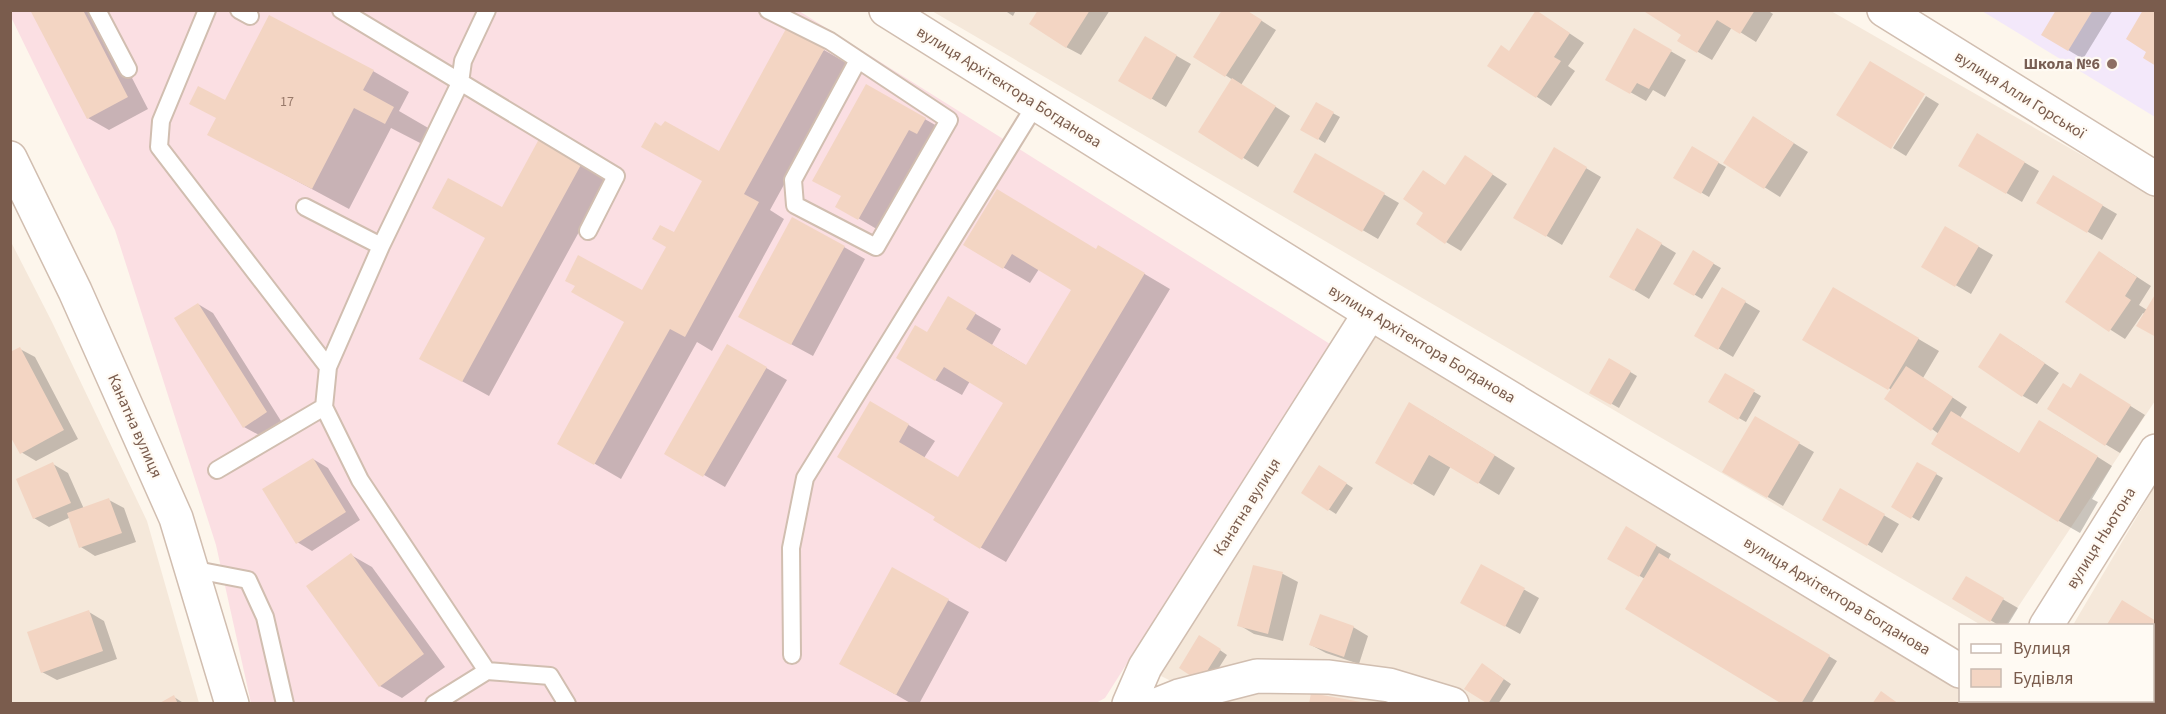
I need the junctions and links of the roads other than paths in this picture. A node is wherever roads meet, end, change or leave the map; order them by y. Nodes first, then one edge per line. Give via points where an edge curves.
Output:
1 (97, 10) edge
2 (207, 10) edge
3 (341, 10) edge
4 (487, 10) edge
5 (768, 10) edge
6 (886, 10) edge
7 (1884, 10) edge
8 (858, 60) junction
9 (128, 69) dead end
10 (460, 83) junction
11 (1036, 104) junction
12 (10, 158) edge
13 (2156, 179) edge
14 (305, 207) dead end
15 (588, 231) dead end
16 (381, 246) junction
17 (1370, 313) junction
18 (328, 367) junction
19 (324, 407) junction
20 (2156, 451) edge
21 (217, 470) dead end
22 (191, 569) junction
23 (2047, 624) edge
24 (792, 655) dead end
25 (1959, 670) edge
26 (487, 671) junction
27 (232, 704) edge
28 (285, 704) edge
29 (434, 704) edge
30 (567, 704) edge
31 (1129, 704) edge
32 (1159, 704) edge
33 (1452, 704) edge

1 - 9 lane
2 - 18 lane via 161,121 159,147
3 - 10 lane
4 - 10 lane via 463,61
5 - 8 lane via 830,41
6 - 11 street, вулиця Архітектора Богданова
7 - 13 street, вулиця Алли Горської
8 - 8 lane via 949,120 876,247 795,205 793,180
10 - 15 lane via 616,176
10 - 16 lane
11 - 17 street, вулиця Архітектора Богданова
11 - 24 lane via 805,478 791,548
12 - 22 street, Канатна вулиця via 75,291 176,518
14 - 16 lane
16 - 18 lane
17 - 25 street, вулиця Архітектора Богданова
17 - 31 street, Канатна вулиця via 1145,667
18 - 19 lane
19 - 21 lane
19 - 26 lane via 360,480
20 - 23 street, вулиця Ньютона
22 - 27 street, Канатна вулиця
22 - 28 lane via 248,580 265,617
26 - 29 lane
26 - 30 lane via 550,676
32 - 33 street via 1257,676 1369,682

